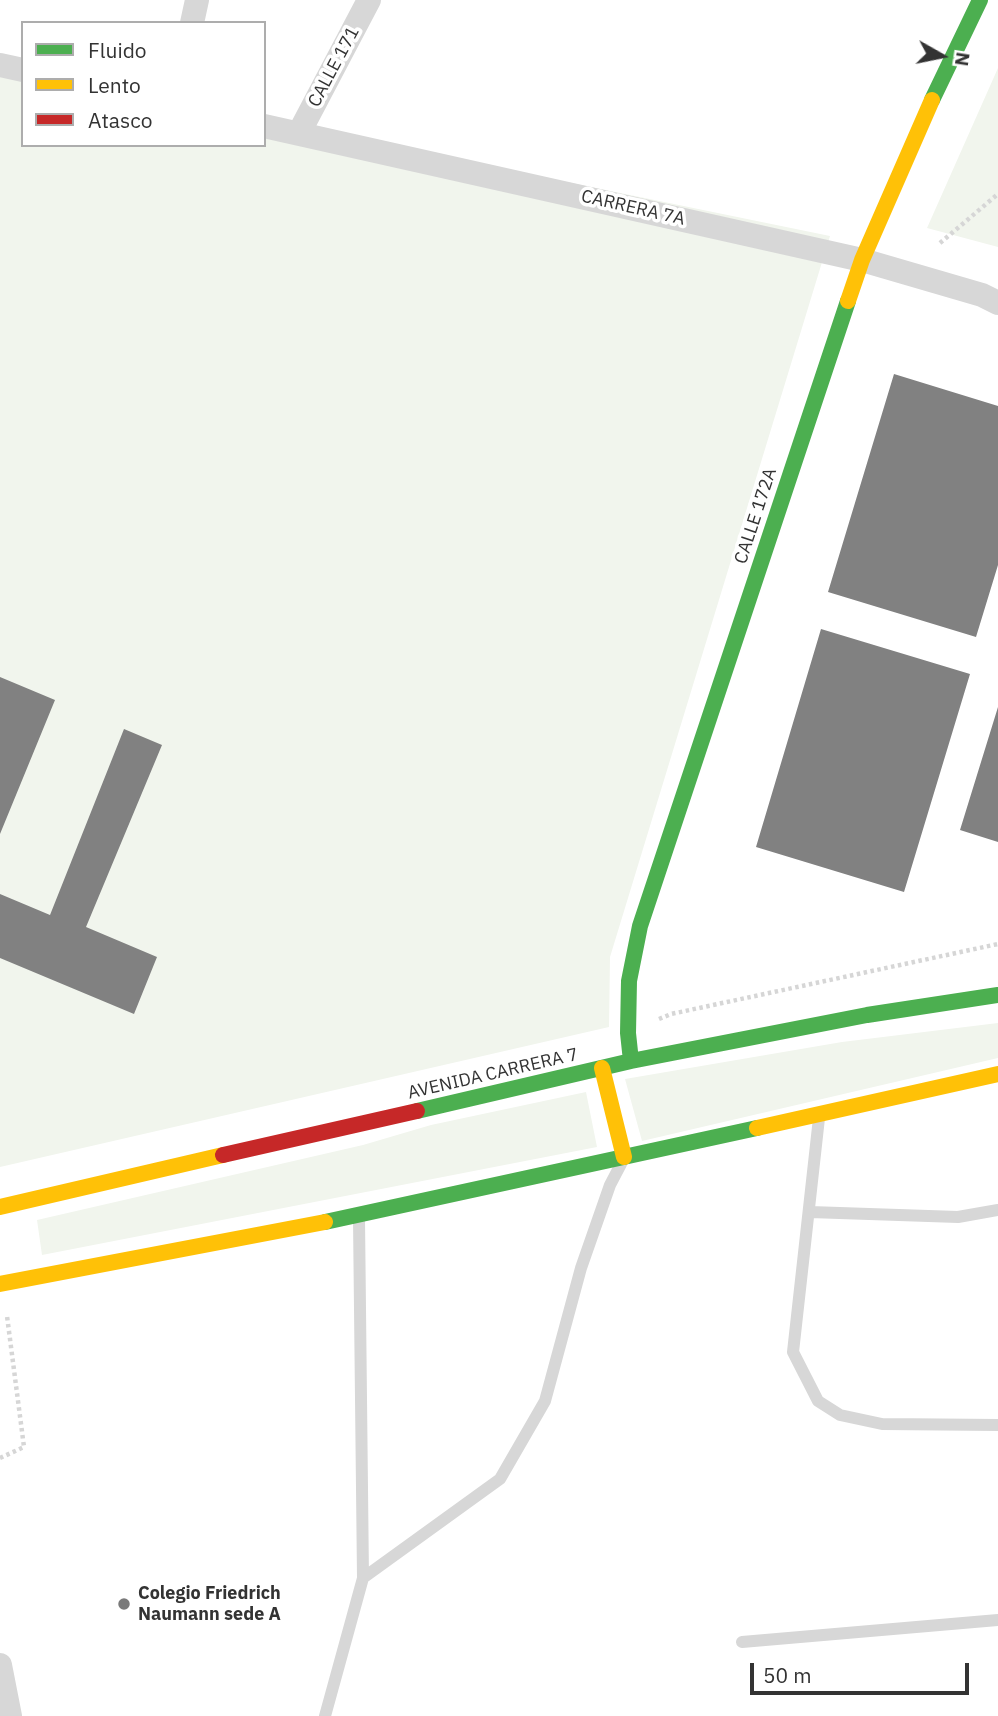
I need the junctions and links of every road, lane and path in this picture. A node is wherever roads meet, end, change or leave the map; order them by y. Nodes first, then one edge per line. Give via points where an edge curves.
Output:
1 (197, 0) edge
2 (369, 0) edge
3 (980, 0) edge
4 (192, 21) edge
5 (0, 65) edge
6 (21, 70) edge
7 (266, 126) edge
8 (299, 133) junction
9 (998, 194) edge
10 (940, 243) dead end
11 (862, 260) junction
12 (998, 303) edge
13 (998, 995) edge
14 (631, 1061) junction
15 (602, 1069) junction
16 (998, 1074) edge
17 (819, 1114) junction
18 (624, 1157) junction
19 (0, 1207) edge
20 (998, 1210) edge
21 (810, 1212) junction
22 (359, 1215) junction
23 (3, 1279) edge
24 (6, 1308) dead end
25 (998, 1426) edge
26 (0, 1458) edge
27 (363, 1578) junction
28 (998, 1620) edge
29 (742, 1642) dead end
30 (0, 1665) edge
31 (5, 1705) edge
32 (325, 1716) edge

1 - 4 street
2 - 8 street, CALLE 171
3 - 11 main road, CALLE 172A
5 - 6 street
7 - 8 street, CARRERA 7A
8 - 11 street, CARRERA 7A
9 - 10 path
11 - 12 street, CARRERA 7A
11 - 14 main road, CALLE 172A via 640,926 629,981
13 - 14 main road, AVENIDA CARRERA 7 via 867,1015
14 - 15 main road, AVENIDA CARRERA 7
15 - 18 main road
15 - 19 main road, AVENIDA CARRERA 7
16 - 17 main road
17 - 18 main road
17 - 21 lane
18 - 22 main road
18 - 27 lane via 581,1268 545,1401 500,1479
20 - 21 lane via 958,1217
21 - 25 lane via 793,1352 818,1401 840,1415 881,1424
22 - 23 main road
22 - 27 lane
24 - 26 path via 24,1447
27 - 32 lane
28 - 29 lane
30 - 31 street

